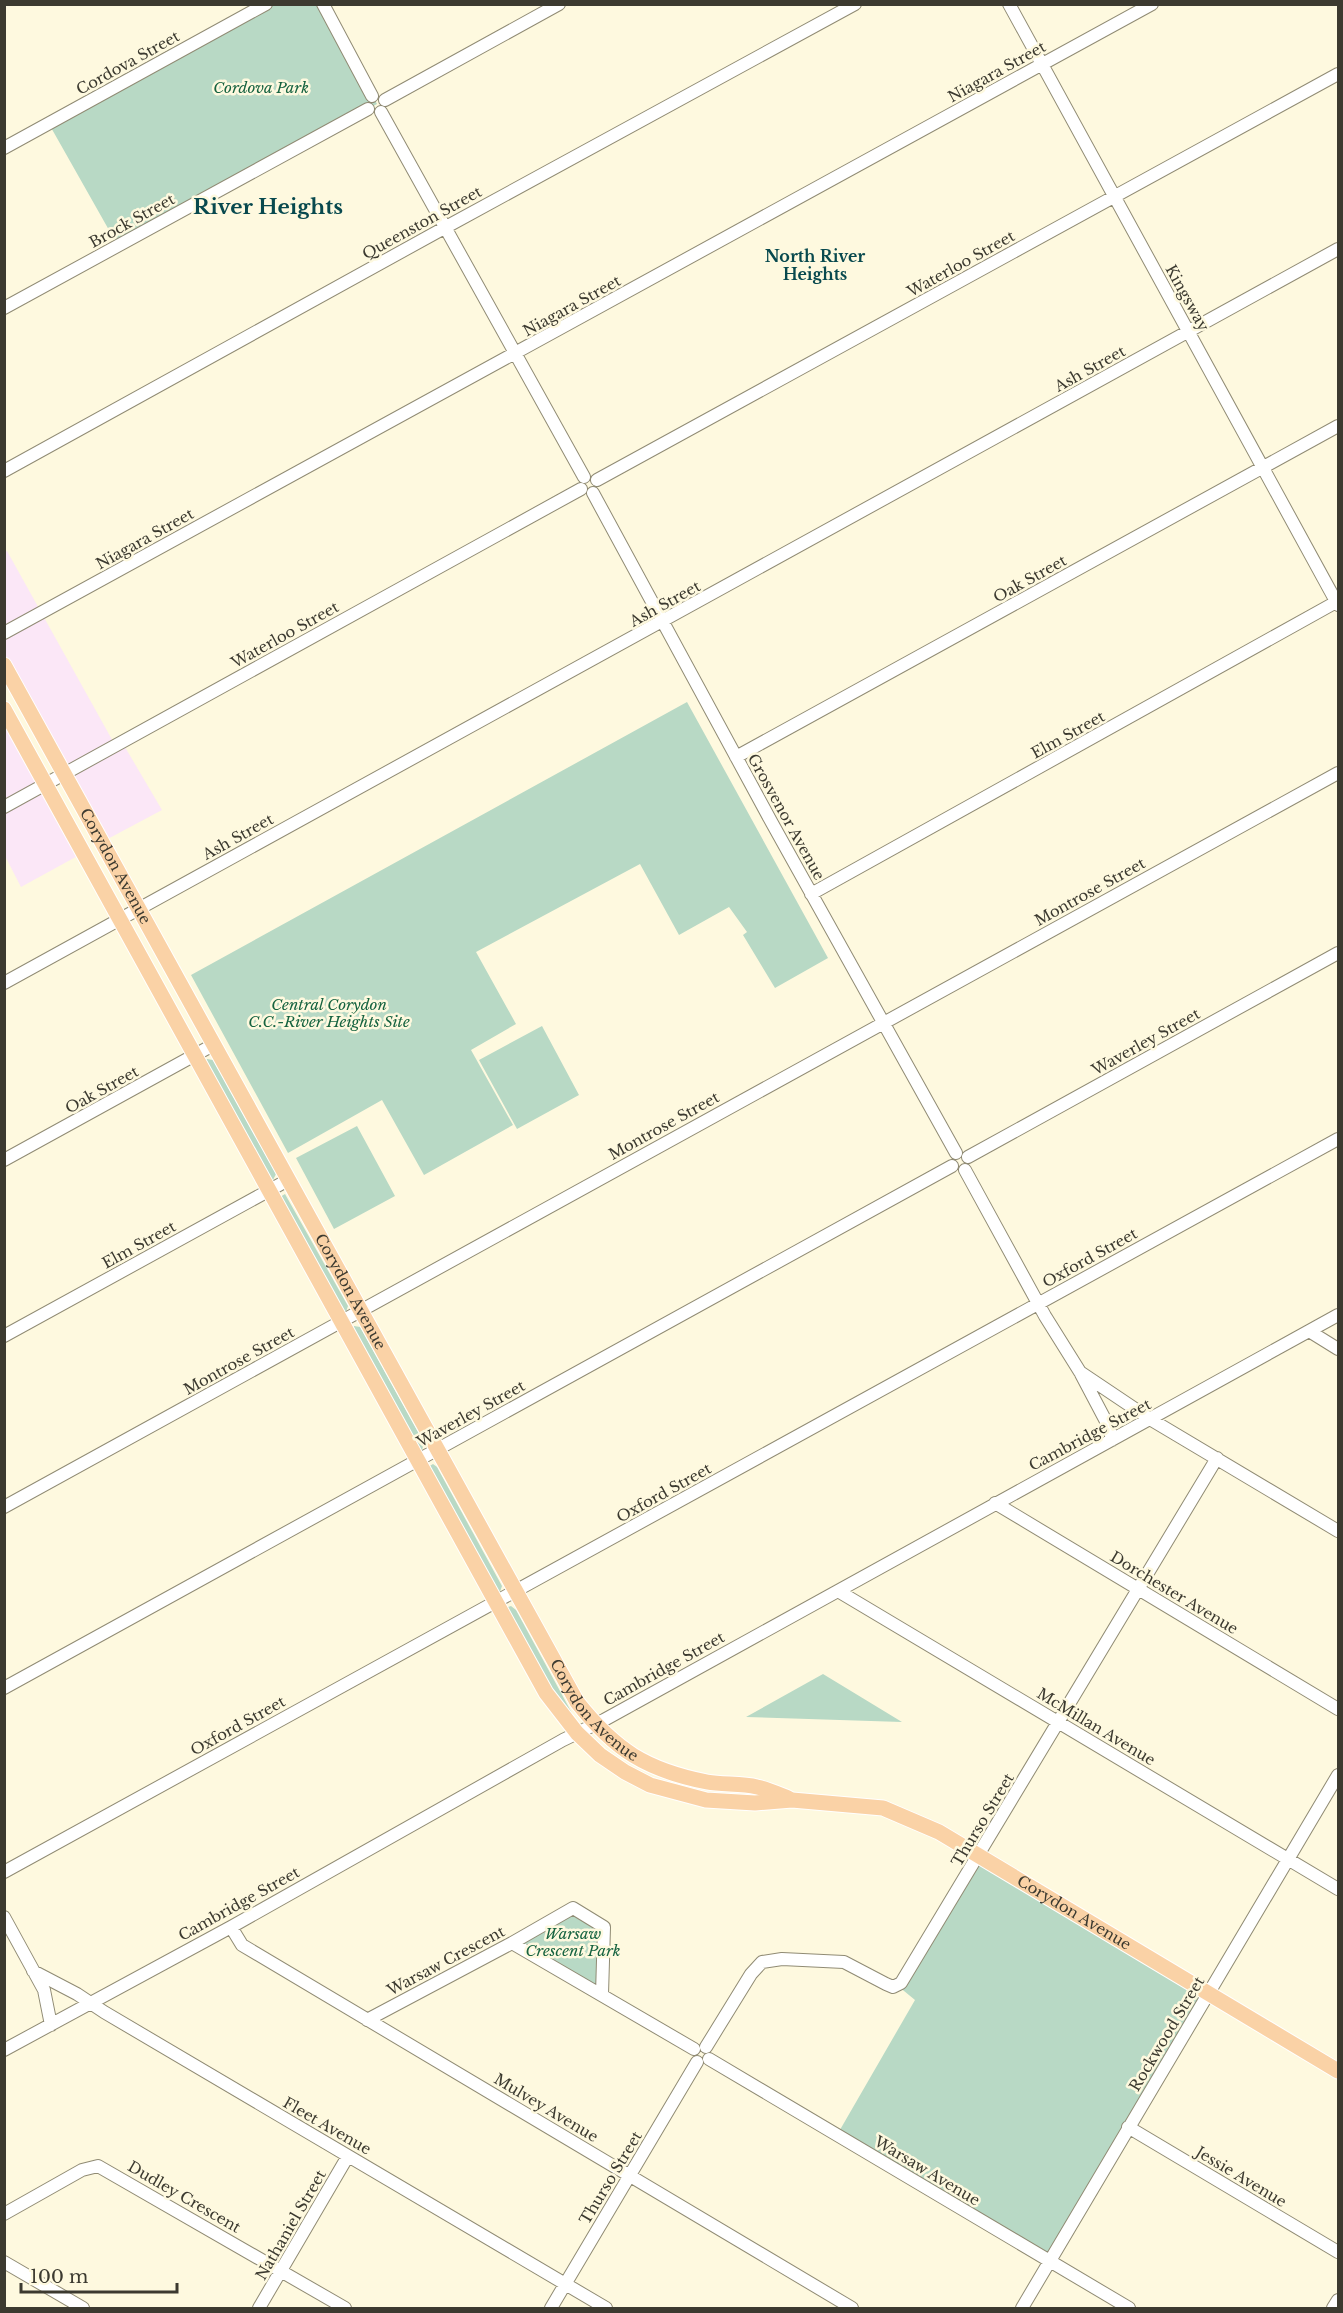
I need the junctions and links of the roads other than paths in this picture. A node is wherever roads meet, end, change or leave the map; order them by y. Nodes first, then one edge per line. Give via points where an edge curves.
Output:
1 (266, 4) edge
2 (323, 4) edge
3 (559, 4) edge
4 (855, 4) edge
5 (1009, 4) edge
6 (1152, 4) edge
7 (1042, 64) junction
8 (1338, 74) edge
9 (379, 103) junction
10 (4, 148) edge
11 (1114, 197) junction
12 (446, 227) junction
13 (1338, 249) edge
14 (4, 308) edge
15 (1189, 332) junction
16 (516, 354) junction
17 (1338, 426) edge
18 (1263, 468) junction
19 (4, 471) edge
20 (586, 486) junction
21 (1338, 603) edge
22 (662, 622) junction
23 (4, 633) edge
24 (4, 665) edge
25 (4, 709) edge
26 (736, 757) junction
27 (1338, 773) edge
28 (64, 774) junction
29 (45, 785) junction
30 (4, 807) edge
31 (811, 894) junction
32 (139, 909) junction
33 (120, 920) junction
34 (1338, 953) edge
35 (4, 983) edge
36 (882, 1023) junction
37 (213, 1046) junction
38 (194, 1056) junction
39 (1338, 1139) edge
40 (956, 1153) junction
41 (968, 1157) junction
42 (4, 1160) edge
43 (952, 1166) junction
44 (964, 1170) junction
45 (288, 1180) junction
46 (269, 1190) junction
47 (1038, 1304) junction
48 (361, 1312) junction
49 (1338, 1315) edge
50 (342, 1322) junction
51 (1309, 1331) junction
52 (4, 1336) edge
53 (1338, 1349) edge
54 (1080, 1372) junction
55 (1176, 1405) junction
56 (1150, 1419) junction
57 (1174, 1433) junction
58 (1112, 1440) junction
59 (436, 1450) junction
60 (1217, 1458) junction
61 (418, 1460) junction
62 (995, 1503) junction
63 (4, 1507) edge
64 (1338, 1531) edge
65 (1138, 1588) junction
66 (838, 1591) junction
67 (515, 1592) junction
68 (496, 1602) junction
69 (4, 1688) edge
70 (1338, 1708) edge
71 (1058, 1722) junction
72 (594, 1724) junction
73 (577, 1733) junction
74 (1338, 1775) edge
75 (792, 1800) junction
76 (979, 1856) junction
77 (1287, 1859) junction
78 (4, 1872) edge
79 (1338, 1889) edge
80 (4, 1917) edge
81 (231, 1927) junction
82 (512, 1943) junction
83 (33, 1971) junction
84 (602, 1994) junction
85 (1209, 1994) junction
86 (92, 2003) junction
87 (367, 2020) junction
88 (51, 2025) junction
89 (4, 2050) edge
90 (704, 2056) junction
91 (1338, 2071) edge
92 (1128, 2127) junction
93 (348, 2156) junction
94 (630, 2177) junction
95 (4, 2214) edge
96 (1338, 2252) edge
97 (1050, 2261) junction
98 (4, 2262) edge
99 (281, 2271) junction
100 (566, 2283) junction
101 (1338, 2300) edge
102 (83, 2308) edge
103 (259, 2308) edge
104 (345, 2308) edge
105 (551, 2308) edge
106 (606, 2308) edge
107 (852, 2308) edge
108 (1022, 2308) edge
109 (1129, 2308) edge
110 (1333, 2308) edge

1 - 10 street, Cordova Street
2 - 9 street, Grosvenor Avenue
3 - 9 street
4 - 12 street, Queenston Street
5 - 7 street, Kingsway
6 - 7 street, Niagara Street
7 - 11 street, Kingsway
7 - 16 street, Niagara Street
8 - 11 street, Waterloo Street
9 - 12 street, Grosvenor Avenue
9 - 14 street, Brock Street via 376,114 368,109
11 - 15 street, Kingsway
11 - 20 street, Waterloo Street via 597,480 598,486
12 - 16 street, Grosvenor Avenue
12 - 19 street, Queenston Street
13 - 15 street, Ash Street
15 - 18 street, Kingsway
15 - 22 street, Ash Street
16 - 20 street, Grosvenor Avenue
16 - 23 street, Niagara Street
17 - 18 street, Oak Street
18 - 21 street, Kingsway
18 - 26 street, Oak Street
20 - 22 street, Grosvenor Avenue
20 - 28 street, Waterloo Street
21 - 31 street, Elm Street
22 - 26 street, Grosvenor Avenue
22 - 32 street, Ash Street
24 - 28 main road, Corydon Avenue
25 - 29 main road, Corydon Avenue
26 - 31 street, Grosvenor Avenue
27 - 36 street, Montrose Street
28 - 29 street, Waterloo Street
28 - 32 main road, Corydon Avenue
29 - 30 street, Waterloo Street
29 - 33 main road, Corydon Avenue
31 - 36 street, Grosvenor Avenue
32 - 33 street, Ash Street
32 - 37 main road, Corydon Avenue
33 - 35 street, Ash Street
33 - 38 main road, Corydon Avenue
34 - 41 street, Waverley Street
36 - 40 street, Grosvenor Avenue
36 - 48 street, Montrose Street
37 - 38 street, Oak Street
37 - 45 main road, Corydon Avenue
38 - 42 street, Oak Street
38 - 46 main road, Corydon Avenue
39 - 47 street, Oxford Street
40 - 41 street
40 - 43 street via 951,1158
41 - 44 street
43 - 44 street
43 - 59 street, Waverley Street
44 - 47 street
45 - 46 street, Elm Street
45 - 48 main road, Corydon Avenue
46 - 50 main road, Corydon Avenue
46 - 52 street, Elm Street
47 - 54 street
47 - 67 street, Oxford Street
48 - 50 street, Montrose Street
48 - 59 main road, Corydon Avenue
49 - 51 street, Cambridge Street
50 - 61 main road, Corydon Avenue
50 - 63 street, Montrose Street
51 - 53 street
51 - 55 street, Cambridge Street
54 - 56 street
54 - 58 street
55 - 56 street, Cambridge Street
55 - 57 street
56 - 57 street
56 - 58 street, Cambridge Street
57 - 60 street
58 - 62 street, Cambridge Street
59 - 61 street, Waverley Street
59 - 67 main road, Corydon Avenue
60 - 64 street
60 - 65 street, Thurso Street
61 - 68 main road, Corydon Avenue
61 - 69 street, Waverley Street
62 - 65 street, Dorchester Avenue
62 - 66 street, Cambridge Street
65 - 70 street, Dorchester Avenue
65 - 71 street, Thurso Street
66 - 71 street, McMillan Avenue
66 - 72 street, Cambridge Street
67 - 68 street, Oxford Street
67 - 72 main road, Corydon Avenue via 567,1687
68 - 73 main road, Corydon Avenue via 546,1693
68 - 78 street, Oxford Street
71 - 76 street, Thurso Street
71 - 77 street, McMillan Avenue
72 - 73 street, Cambridge Street
72 - 75 main road, Corydon Avenue via 631,1755 657,1769 708,1782 757,1787
73 - 75 main road, Corydon Avenue via 600,1755 650,1785 706,1800
73 - 81 street, Cambridge Street
74 - 77 street, Rockwood Street
75 - 76 main road, Corydon Avenue via 883,1808 939,1832
76 - 85 main road, Corydon Avenue
76 - 90 street, Thurso Street via 898,1986 886,1984 844,1962 762,1962 750,1974
77 - 79 street, McMillan Avenue
77 - 85 street, Rockwood Street
80 - 83 street
81 - 86 street, Cambridge Street
81 - 87 street, Mulvey Avenue via 242,1945
82 - 84 street
82 - 84 street, Warsaw Crescent via 573,1908 604,1927
82 - 87 street, Warsaw Crescent
83 - 86 street, Fleet Avenue
83 - 88 street via 44,1990
84 - 90 street via 694,2049 701,2045
85 - 91 main road, Corydon Avenue
85 - 92 street, Rockwood Street
86 - 88 street, Cambridge Street
86 - 93 street, Fleet Avenue
87 - 94 street, Mulvey Avenue
88 - 89 street, Cambridge Street
90 - 94 street, Thurso Street
90 - 97 street, Warsaw Avenue
92 - 96 street, Jessie Avenue
92 - 97 street, Rockwood Street
93 - 99 street, Nathaniel Street
93 - 100 street, Fleet Avenue
94 - 100 street, Thurso Street
94 - 107 street, Mulvey Avenue
95 - 99 street, Dudley Crescent via 82,2170 98,2166
97 - 108 street, Rockwood Street
97 - 109 street, Warsaw Avenue
98 - 102 street
99 - 103 street, Nathaniel Street
99 - 104 street, Dudley Crescent
100 - 105 street, Thurso Street
100 - 106 street, Fleet Avenue
101 - 110 street

